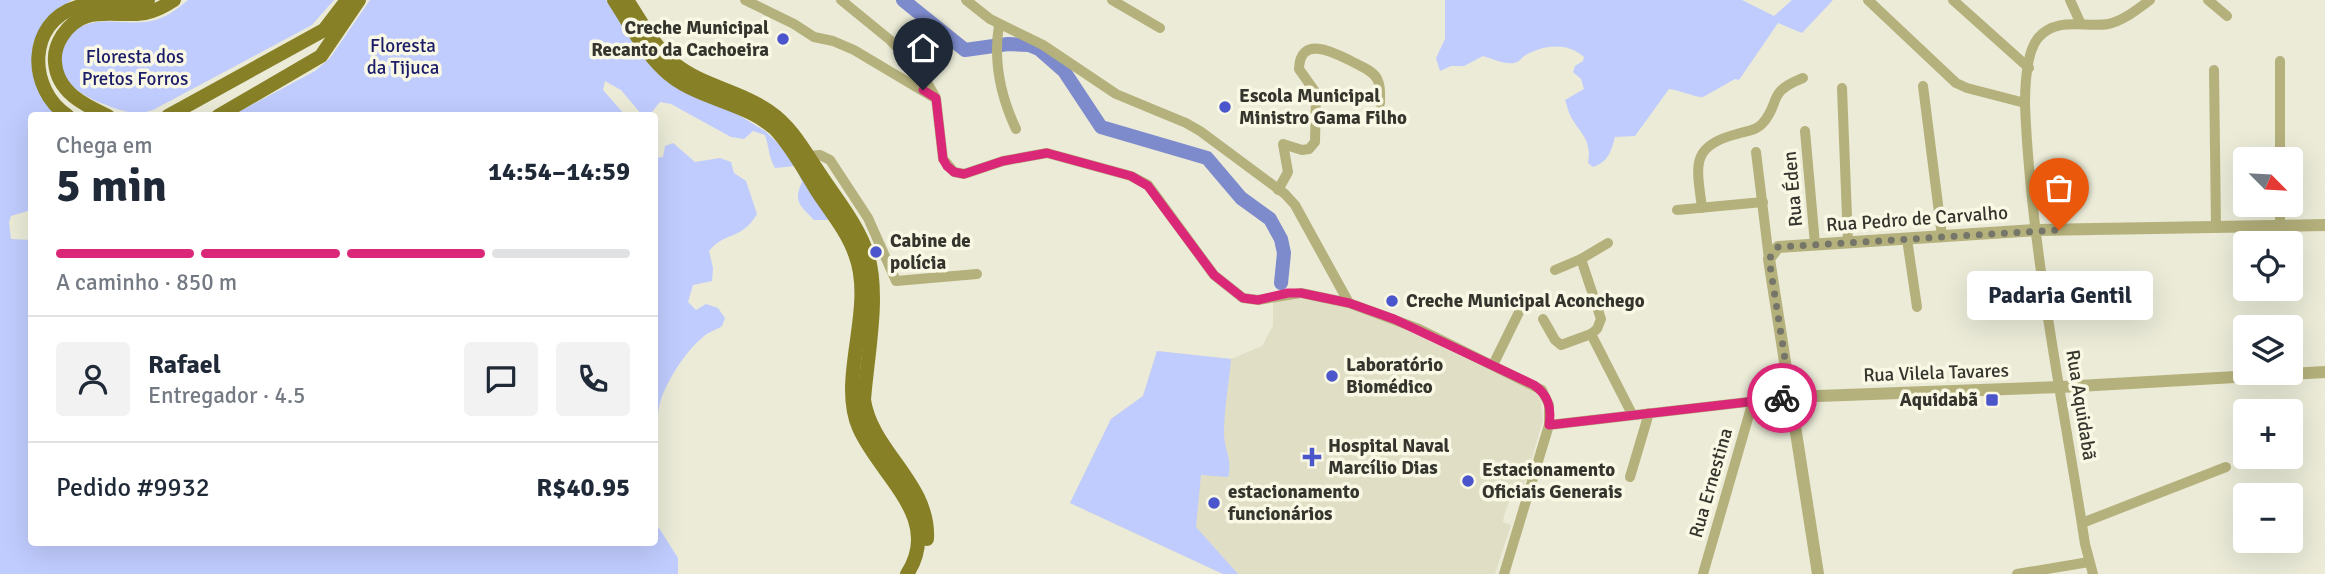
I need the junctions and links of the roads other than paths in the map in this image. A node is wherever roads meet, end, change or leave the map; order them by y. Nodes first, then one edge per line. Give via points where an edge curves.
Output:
1 (148, 0) edge
2 (174, 0) edge
3 (347, 0) edge
4 (359, 0) edge
5 (614, 0) edge
6 (627, 0) edge
7 (745, 0) edge
8 (841, 0) edge
9 (966, 0) edge
10 (1112, 0) edge
11 (1868, 0) edge
12 (1953, 0) edge
13 (2070, 0) edge
14 (2150, 0) edge
15 (2208, 0) edge
16 (2227, 16) dead end
17 (2080, 22) junction
18 (999, 25) junction
19 (1160, 28) dead end
20 (269, 60) junction
21 (2280, 61) dead end
22 (2029, 68) junction
23 (2214, 70) dead end
24 (1803, 78) dead end
25 (278, 82) junction
26 (1923, 86) dead end
27 (1842, 88) dead end
28 (936, 98) junction
29 (1380, 103) dead end
30 (2025, 103) junction
31 (186, 110) edge
32 (64, 112) edge
33 (100, 112) edge
34 (225, 112) edge
35 (1016, 129) dead end
36 (1805, 131) dead end
37 (2280, 147) edge
38 (1756, 152) dead end
39 (808, 156) junction
40 (1278, 190) junction
41 (1763, 202) junction
42 (1702, 208) junction
43 (1677, 210) dead end
44 (2280, 217) edge
45 (1766, 222) junction
46 (2325, 225) edge
47 (2280, 226) junction
48 (2216, 228) junction
49 (2036, 230) junction
50 (1942, 236) junction
51 (1907, 239) junction
52 (1608, 243) dead end
53 (1848, 243) junction
54 (1815, 244) junction
55 (1778, 247) junction
56 (1581, 258) junction
57 (1769, 259) junction
58 (1555, 270) dead end
59 (977, 274) dead end
60 (1524, 302) dead end
61 (1349, 303) junction
62 (1917, 307) dead end
63 (1543, 319) dead end
64 (1591, 334) junction
65 (1493, 365) junction
66 (2325, 372) edge
67 (2061, 387) junction
68 (1791, 397) junction
69 (1753, 401) junction
70 (1649, 413) junction
71 (1632, 414) junction
72 (1549, 425) junction
73 (2227, 467) dead end
74 (1630, 477) dead end
75 (2082, 523) junction
76 (2089, 562) junction
77 (907, 574) edge
78 (917, 574) edge
79 (1504, 574) edge
80 (1703, 574) edge
81 (1818, 574) edge
82 (2017, 574) edge
83 (2093, 574) edge

1 - 32 main road via 78,6 51,25 41,46 38,72 47,96
2 - 33 main road via 147,13 83,17 59,41 55,65 63,85 81,103
3 - 20 main road via 324,30
4 - 25 main road via 321,56
5 - 77 main road via 664,71 773,127 847,237 859,266 861,290 855,418 918,527 917,550
6 - 39 main road via 677,66 769,111
7 - 28 street via 814,37 854,50
8 - 28 street via 909,58
9 - 18 street
10 - 19 street
11 - 30 street via 1956,83
12 - 22 street
13 - 17 street
14 - 17 street, Rua Aquidabã via 2111,23
15 - 16 street
17 - 22 street, Rua Aquidabã via 2044,32 2032,48
18 - 35 street via 999,85
18 - 40 street via 1043,45 1116,94 1200,131
20 - 25 main road via 285,66
20 - 31 main road
21 - 37 street
22 - 30 street, Rua Aquidabã
23 - 48 street
24 - 42 street via 1779,90 1756,129 1716,141 1701,153 1697,169
25 - 34 main road
26 - 50 street
27 - 53 street
28 - 61 street via 943,159 954,172 964,174 1047,153 1118,171 1148,186 1214,275 1243,298 1301,293
29 - 40 street via 1379,81 1373,74 1326,49 1306,52 1300,69 1316,93 1314,142 1302,150 1283,144 1288,172
30 - 49 street, Rua Aquidabã
36 - 54 street, Rua Éden
38 - 41 street
39 - 59 street via 830,160 868,218 897,281
39 - 78 main road via 868,254 873,289 864,400 872,428 922,504 927,547
40 - 61 street via 1295,205
41 - 42 street
41 - 45 street
42 - 43 street
44 - 47 street
45 - 55 street
45 - 57 street
46 - 47 street, Rua Pedro de Carvalho
47 - 48 street, Rua Pedro de Carvalho
48 - 49 street, Rua Pedro de Carvalho
49 - 50 street, Rua Pedro de Carvalho
49 - 67 street, Rua Aquidabã
50 - 51 street, Rua Pedro de Carvalho
51 - 53 street, Rua Pedro de Carvalho
51 - 62 street
52 - 56 street
53 - 54 street, Rua Pedro de Carvalho
54 - 55 street, Rua Pedro de Carvalho
55 - 57 street
56 - 58 street
56 - 64 street via 1602,314
57 - 68 street
60 - 65 street
61 - 65 street
63 - 64 street via 1561,345
64 - 71 street
65 - 72 street via 1542,390 1549,405
66 - 67 street, Rua Vilela Tavares
67 - 68 street, Rua Vilela Tavares
67 - 75 street, Rua Aquidabã
68 - 69 street, Rua Vilela Tavares
68 - 81 street
69 - 70 street, Rua Vilela Tavares
69 - 80 street, Rua Ernestina
70 - 71 street, Rua Vilela Tavares
70 - 74 street
71 - 72 street, Rua Vilela Tavares
72 - 79 street
73 - 75 street
75 - 76 street, Rua Aquidabã
76 - 82 street
76 - 83 street, Rua Aquidabã

